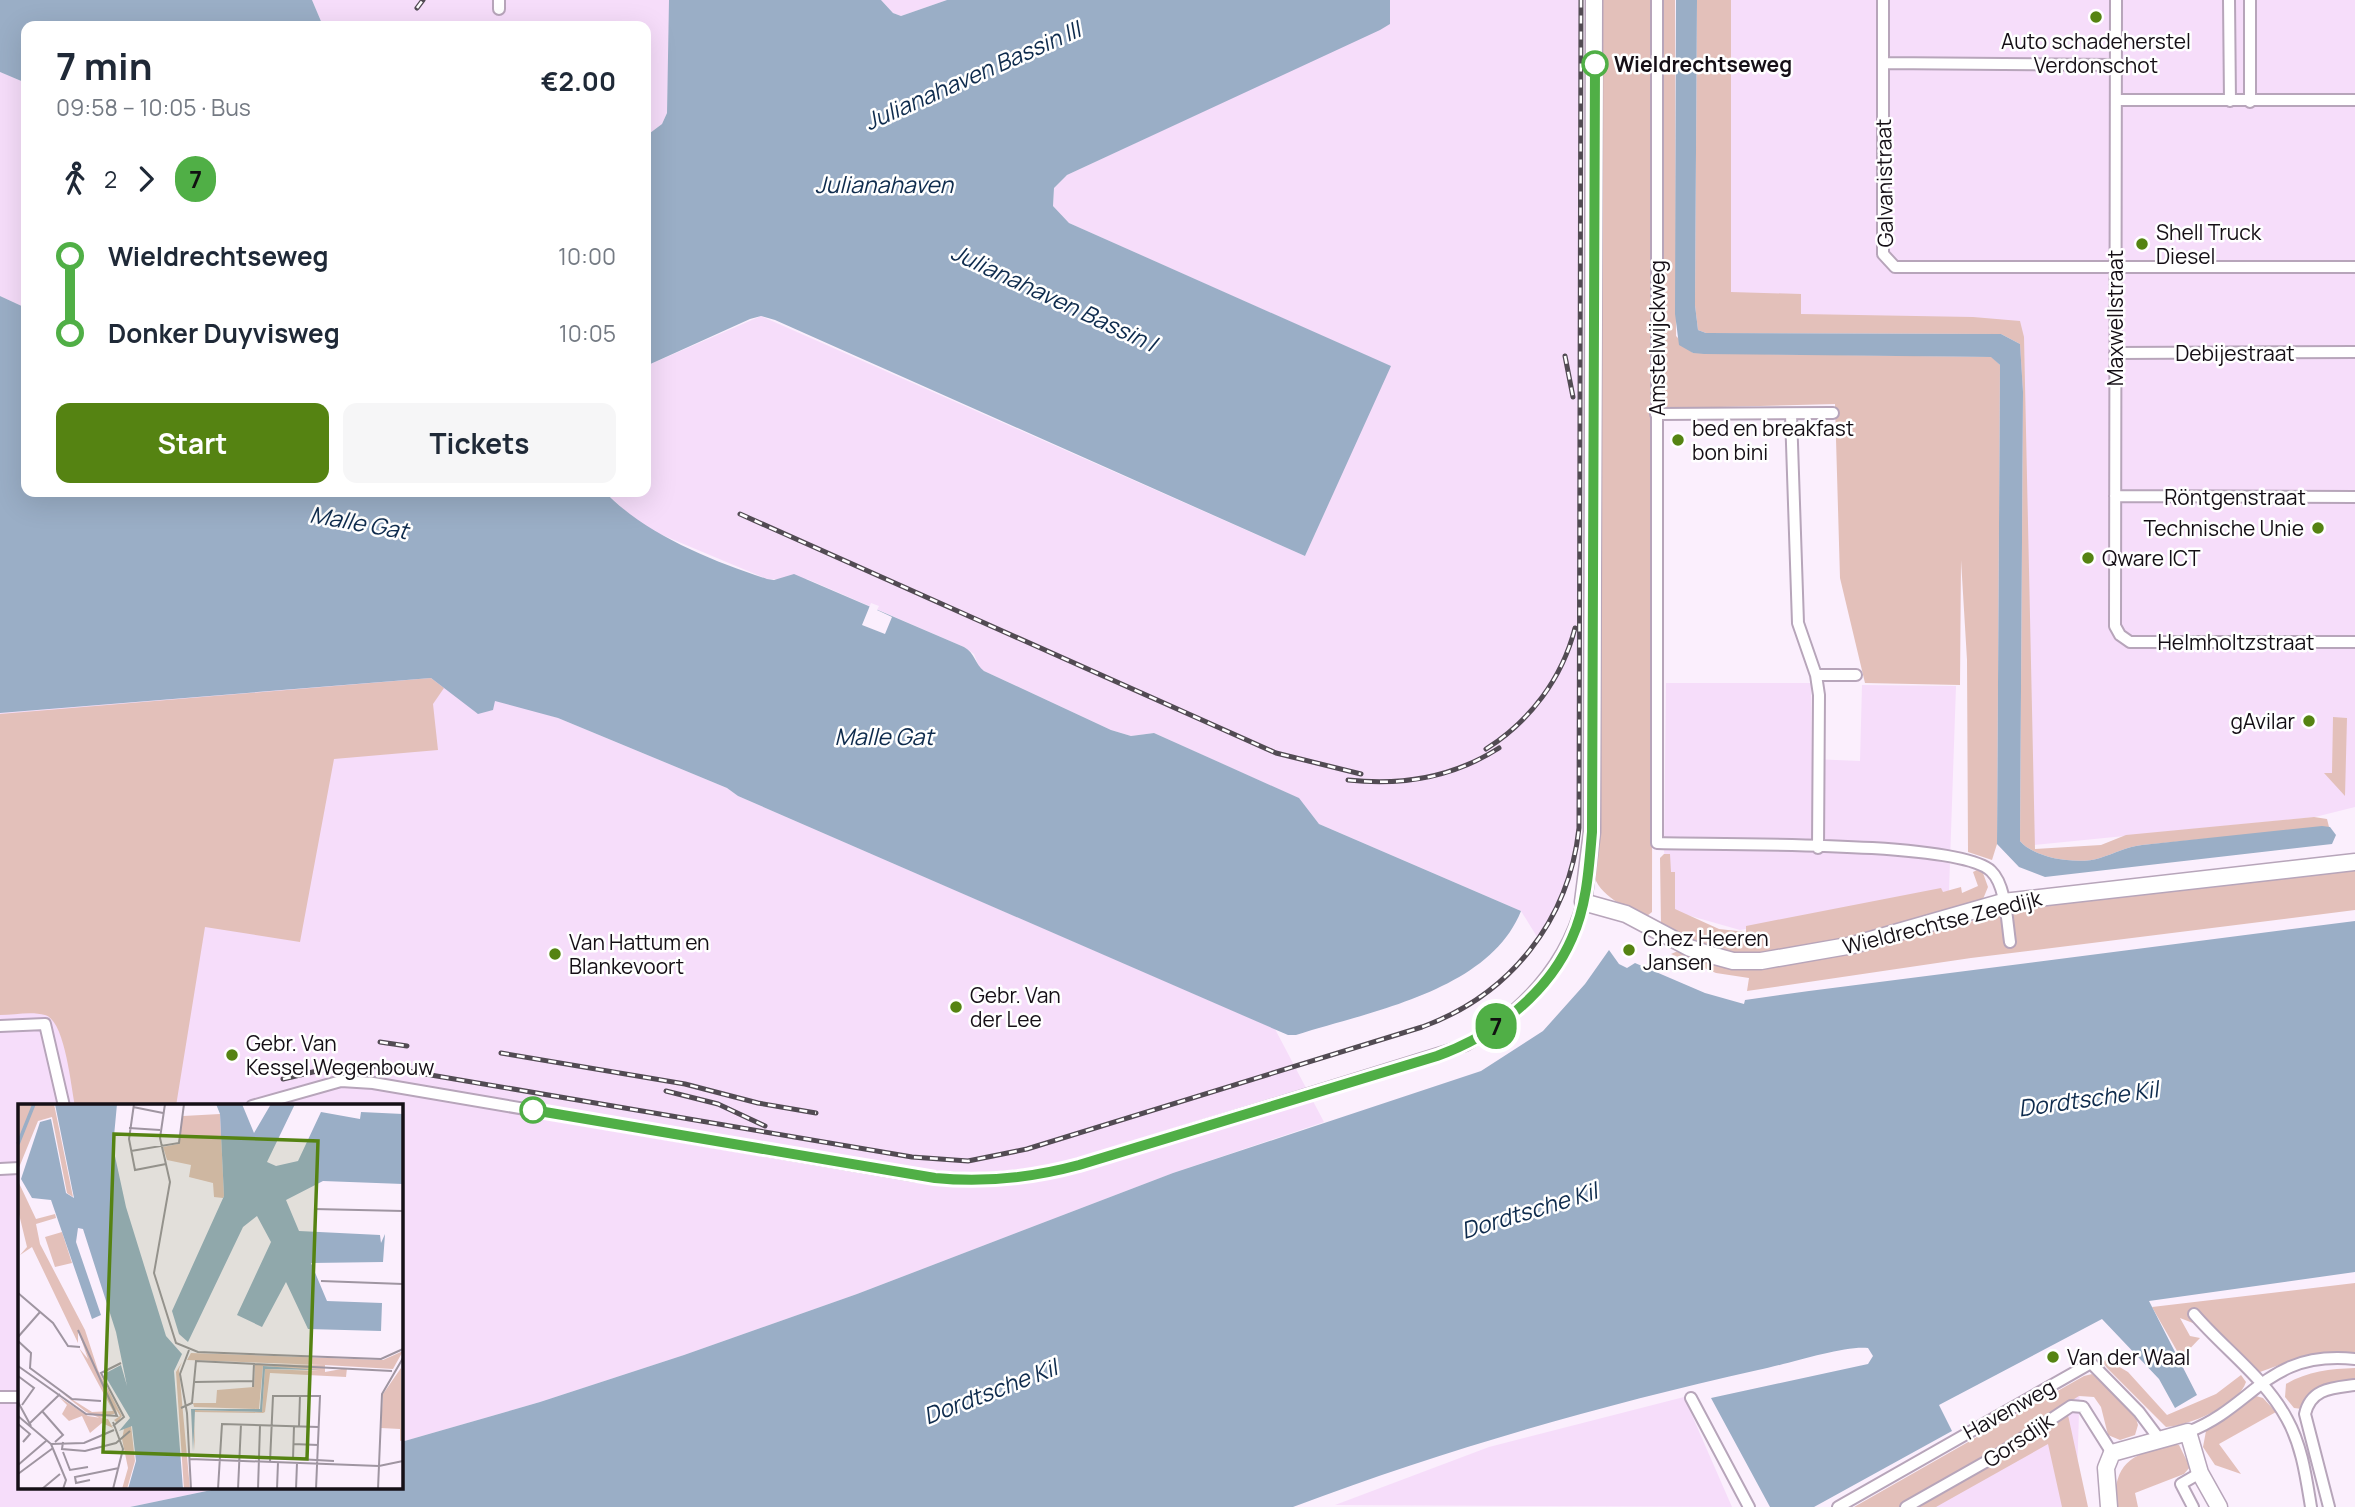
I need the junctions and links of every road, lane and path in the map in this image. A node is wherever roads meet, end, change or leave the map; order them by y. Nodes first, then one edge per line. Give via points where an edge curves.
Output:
1 (1594, 0) edge
2 (1657, 0) edge
3 (1883, 0) edge
4 (2116, 0) edge
5 (2229, 0) edge
6 (2250, 0) edge
7 (1883, 63) junction
8 (2116, 65) junction
9 (2116, 100) junction
10 (2355, 100) edge
11 (2230, 101) junction
12 (2250, 102) junction
13 (2115, 266) junction
14 (2355, 267) edge
15 (2115, 352) junction
16 (2355, 352) edge
17 (1656, 414) junction
18 (1791, 414) junction
19 (1833, 414) dead end
20 (2115, 496) junction
21 (2355, 496) edge
22 (2120, 635) joint
23 (2355, 642) edge
24 (1816, 675) junction
25 (1856, 675) dead end
26 (1818, 848) junction
27 (2355, 862) edge
28 (1583, 902) junction
29 (2003, 902) junction
30 (2010, 942) dead end
31 (0, 1026) edge
32 (64, 1104) edge
33 (259, 1104) edge
34 (0, 1168) edge
35 (18, 1168) edge
36 (2194, 1314) dead end
37 (2355, 1359) edge
38 (2262, 1382) junction
39 (2355, 1385) edge
40 (0, 1397) edge
41 (18, 1397) edge
42 (1691, 1398) dead end
43 (2188, 1432) junction
44 (2160, 1440) junction
45 (2112, 1453) junction
46 (2200, 1472) junction
47 (1749, 1507) edge
48 (1838, 1507) edge
49 (1906, 1507) edge
50 (2109, 1507) edge
51 (2193, 1507) edge
52 (2219, 1507) edge
53 (2311, 1507) edge
54 (2329, 1507) edge

1 - 28 street via 1592,832
2 - 17 street, Amstelwijckweg
3 - 7 street, Galvanistraat
4 - 8 street, Maxwellstraat
5 - 11 street
6 - 12 street
7 - 8 street
7 - 13 street, Galvanistraat via 1883,254 1895,267
8 - 9 street, Maxwellstraat
9 - 11 street
9 - 13 street, Maxwellstraat
10 - 12 street
11 - 12 street
13 - 14 street, Galvanistraat
13 - 15 street, Maxwellstraat
15 - 16 street, Debijestraat
15 - 20 street, Maxwellstraat
17 - 18 street
17 - 26 street, Amstelwijckweg via 1657,843
18 - 19 street
18 - 24 street via 1798,623
20 - 21 street, Röntgenstraat
20 - 22 street, Maxwellstraat via 2115,626
22 - 23 street, Helmholtzstraat via 2130,642
24 - 25 street
24 - 26 street
26 - 29 street via 1923,850 1974,861 1994,874
27 - 29 street, Wieldrechtse Zeedijk
28 - 29 street, Wieldrechtse Zeedijk via 1626,914 1690,948 1738,962 1853,945
28 - 33 street via 1572,939 1551,973 1530,998 1466,1045 1079,1165 1019,1178 982,1181 912,1175 373,1083 341,1081
29 - 30 street
31 - 32 street via 45,1024
34 - 35 street
36 - 38 street
37 - 38 street via 2305,1362
38 - 43 street via 2213,1420
38 - 53 street via 2287,1419 2301,1455
39 - 54 street via 2326,1389 2311,1399 2305,1413
40 - 41 street
42 - 47 street
43 - 44 street
43 - 46 street
44 - 45 street
44 - 48 street, Havenweg via 2091,1363
45 - 49 street, Gorsdijk via 2087,1412 2080,1405 2071,1406
45 - 50 street via 2106,1468
46 - 51 street via 2181,1484
46 - 52 street

